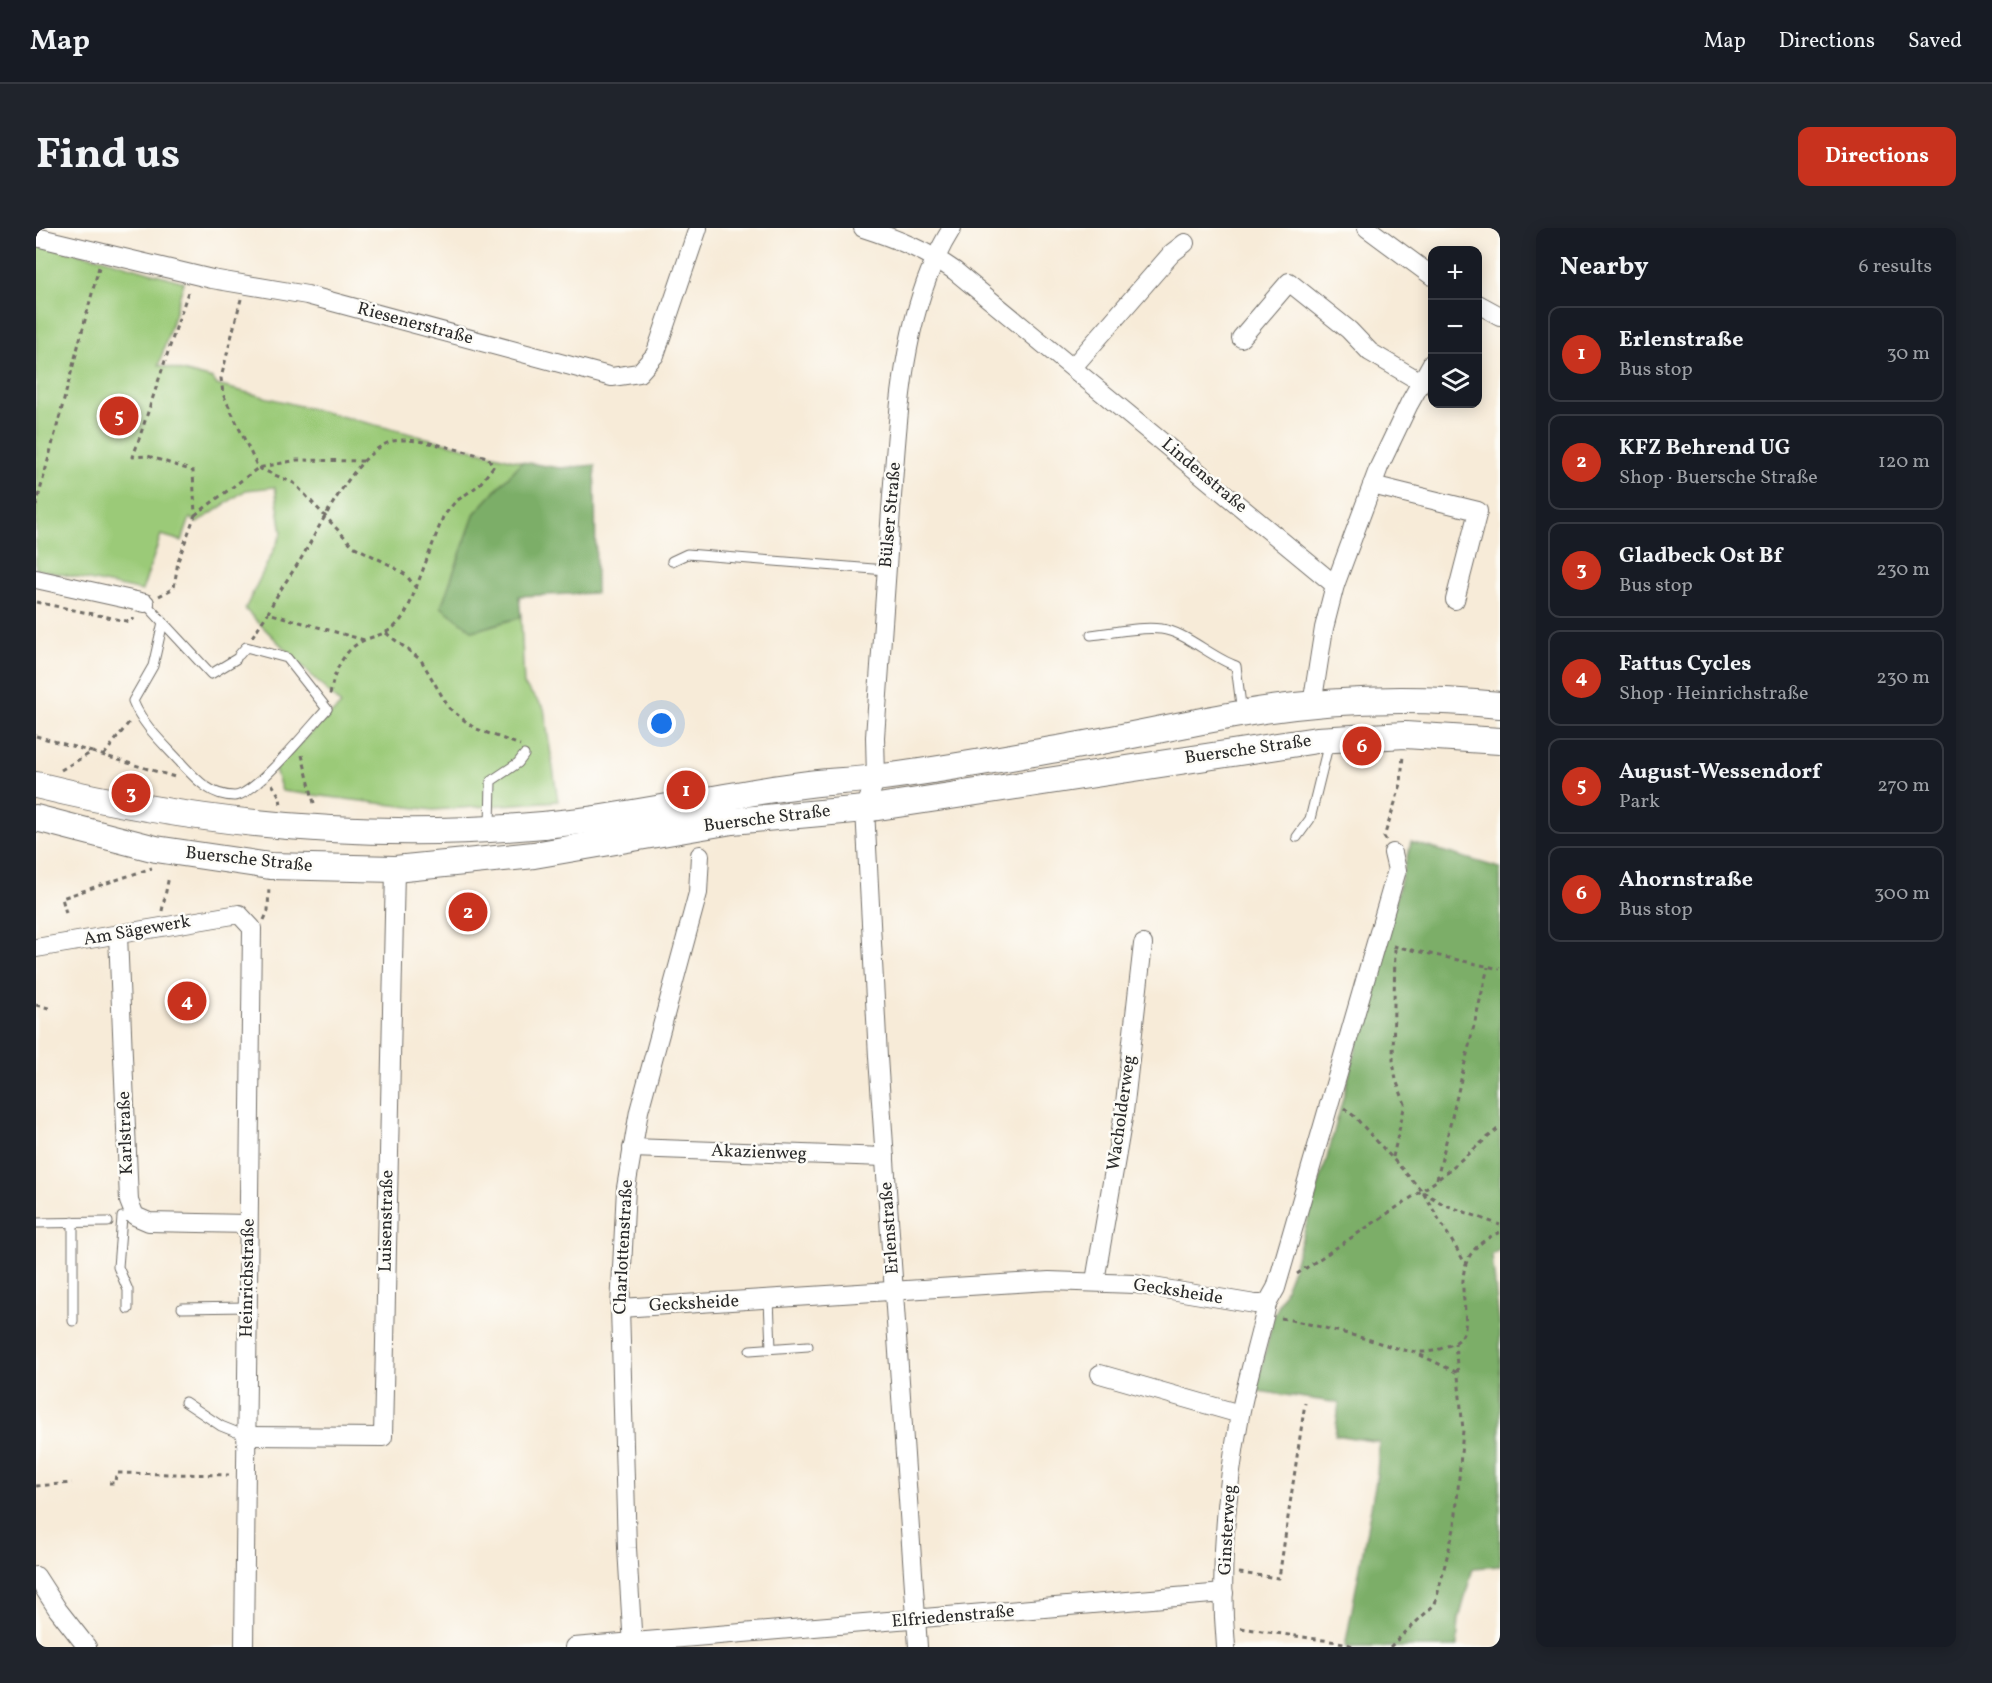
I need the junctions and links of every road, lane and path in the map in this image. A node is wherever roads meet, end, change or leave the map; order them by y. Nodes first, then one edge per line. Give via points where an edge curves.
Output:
1 (698, 228) edge
2 (864, 228) edge
3 (952, 228) edge
4 (1367, 228) edge
5 (36, 237) edge
6 (1185, 243) dead end
7 (102, 254) junction
8 (934, 256) junction
9 (1428, 273) edge
10 (193, 275) junction
11 (245, 285) junction
12 (1482, 306) edge
13 (1500, 316) edge
14 (1241, 338) dead end
15 (1073, 368) junction
16 (1428, 370) edge
17 (1421, 382) junction
18 (363, 462) junction
19 (258, 468) junction
20 (1372, 485) junction
21 (36, 506) edge
22 (195, 515) junction
23 (324, 517) junction
24 (672, 561) dead end
25 (886, 570) junction
26 (36, 579) edge
27 (1335, 585) junction
28 (416, 588) junction
29 (1455, 600) dead end
30 (36, 602) edge
31 (146, 603) junction
32 (268, 613) junction
33 (163, 622) junction
34 (386, 633) junction
35 (1091, 635) dead end
36 (364, 640) junction
37 (246, 647) junction
38 (1312, 705) junction
39 (1500, 705) edge
40 (327, 709) junction
41 (137, 712) junction
42 (1242, 713) junction
43 (1405, 735) junction
44 (36, 736) edge
45 (300, 738) junction
46 (1329, 740) junction
47 (1500, 741) edge
48 (92, 752) junction
49 (104, 755) junction
50 (524, 755) joint
51 (876, 778) junction
52 (187, 780) dead end
53 (36, 785) edge
54 (280, 797) dead end
55 (281, 806) dead end
56 (865, 809) junction
57 (36, 818) edge
58 (321, 828) junction
59 (489, 829) junction
60 (1297, 837) dead end
61 (156, 849) junction
62 (1393, 853) joint
63 (700, 855) dead end
64 (395, 869) junction
65 (169, 876) dead end
66 (270, 882) dead end
67 (269, 903) dead end
68 (66, 913) dead end
69 (239, 914) joint
70 (158, 927) junction
71 (118, 935) junction
72 (1376, 943) junction
73 (1143, 944) dead end
74 (1395, 947) junction
75 (36, 948) edge
76 (1488, 967) junction
77 (1500, 969) edge
78 (36, 1005) edge
79 (53, 1009) dead end
80 (1331, 1099) junction
81 (1500, 1127) edge
82 (632, 1148) junction
83 (885, 1157) junction
84 (1393, 1158) junction
85 (1436, 1181) junction
86 (1422, 1191) junction
87 (135, 1216) junction
88 (36, 1222) edge
89 (73, 1222) junction
90 (108, 1222) dead end
91 (248, 1224) junction
92 (1500, 1225) edge
93 (1500, 1232) edge
94 (1466, 1264) junction
95 (1095, 1281) junction
96 (893, 1289) junction
97 (769, 1300) junction
98 (1269, 1302) junction
99 (247, 1307) junction
100 (182, 1308) dead end
101 (620, 1308) junction
102 (128, 1309) dead end
103 (73, 1321) dead end
104 (1455, 1343) junction
105 (808, 1346) dead end
106 (771, 1348) junction
107 (750, 1350) dead end
108 (1411, 1350) junction
109 (1458, 1373) junction
110 (1100, 1374) dead end
111 (185, 1402) dead end
112 (1305, 1403) dead end
113 (1240, 1414) junction
114 (246, 1436) junction
115 (245, 1475) junction
116 (72, 1483) dead end
117 (109, 1483) dead end
118 (36, 1486) edge
119 (1225, 1571) junction
120 (36, 1576) edge
121 (1224, 1593) junction
122 (916, 1620) junction
123 (1224, 1626) junction
124 (633, 1645) edge
125 (87, 1647) edge
126 (244, 1647) edge
127 (574, 1647) edge
128 (918, 1647) edge
129 (1226, 1647) edge
130 (1356, 1647) edge
131 (1390, 1647) edge

1 - 11 street, Riesenerstraße via 654,355 639,373 612,377 318,298
2 - 8 street, Lindenstraße
3 - 8 street, Bülser Straße
4 - 9 street
5 - 7 street, Riesenerstraße
6 - 15 street via 1172,253
7 - 10 street, Riesenerstraße
7 - 21 path
8 - 15 street, Lindenstraße
8 - 25 street, Bülser Straße via 914,320 904,385
10 - 11 street, Riesenerstraße
10 - 22 path via 133,457 148,456 193,471
11 - 19 path via 221,378 224,394
12 - 13 street
14 - 17 street via 1289,282 1370,352
15 - 27 street, Lindenstraße
16 - 17 street
17 - 20 street
18 - 19 path via 297,460
18 - 23 path
18 - 28 path via 378,448 408,440 488,457 493,467 443,517
19 - 22 path
19 - 23 path via 294,483
20 - 27 street
20 - 29 street via 1478,511
22 - 31 path via 178,561 174,588
23 - 28 path via 353,546 390,565
23 - 32 path
24 - 25 lane via 687,554
25 - 51 street, Bülser Straße
26 - 31 street
27 - 38 street
28 - 34 path via 398,624
30 - 31 path via 131,622
31 - 33 lane
32 - 36 path
32 - 37 path
33 - 37 lane via 211,674 238,657
33 - 41 lane via 153,666 133,701
34 - 36 path
34 - 50 path via 421,660 449,708 474,728 520,744
35 - 42 lane via 1161,629 1179,635 1217,660 1236,666
36 - 40 path via 350,650 333,673
37 - 40 lane via 287,658
38 - 39 main road, Buersche Straße via 1370,700
38 - 42 main road, Buersche Straße
40 - 45 lane
41 - 45 lane via 194,779 211,790 235,796 255,787
41 - 49 path
42 - 51 main road, Buersche Straße via 1115,740
43 - 46 main road, Buersche Straße
43 - 47 main road, Buersche Straße
43 - 62 path via 1401,784 1384,837
44 - 48 path
45 - 58 path
46 - 56 main road, Buersche Straße
46 - 60 lane via 1310,819
48 - 49 path
48 - 53 path
49 - 52 path
50 - 59 lane via 491,781
51 - 56 street, Bülser Straße
51 - 59 main road, Buersche Straße via 810,784 583,820
53 - 58 main road, Buersche Straße via 169,812
54 - 55 path
56 - 64 main road, Buersche Straße via 732,821 543,854
56 - 83 street, Erlenstraße
57 - 61 main road, Buersche Straße
58 - 59 main road, Buersche Straße
61 - 64 main road, Buersche Straße via 270,866
61 - 68 path via 152,869 62,898
62 - 72 street via 1396,870
63 - 82 street, Charlottenstraße via 698,893
64 - 114 street, Luisenstraße via 383,1437
65 - 70 path
66 - 67 path
69 - 70 street, Am Sägewerk
69 - 91 street, Heinrichstraße via 252,928
70 - 71 street, Am Sägewerk
71 - 75 street, Am Sägewerk
71 - 87 street, Karlstraße via 129,1201
72 - 74 path
72 - 80 street
73 - 95 street, Wacholderweg via 1124,1112
74 - 76 path
74 - 84 path via 1393,1061 1405,1104
76 - 77 path
76 - 85 path
78 - 79 path
80 - 84 path via 1354,1116
80 - 98 street
81 - 85 path
82 - 83 street, Akazienweg
82 - 101 street, Charlottenstraße via 623,1227
83 - 96 street, Erlenstraße
84 - 86 path
85 - 86 path
86 - 92 path via 1443,1204
86 - 94 path
86 - 98 path
87 - 91 street via 149,1222
87 - 102 lane via 122,1217 118,1267 128,1290
88 - 89 lane
89 - 90 lane
89 - 103 lane
91 - 99 street, Heinrichstraße
93 - 94 path via 1473,1251
94 - 104 path via 1461,1281 1467,1313 1464,1331
95 - 96 street, Gecksheide
95 - 98 street, Gecksheide via 1255,1304
96 - 97 street, Gecksheide
96 - 122 street, Erlenstraße
97 - 101 street, Gecksheide
97 - 106 lane
98 - 108 path via 1318,1326 1393,1349
98 - 113 street, Ginsterweg
99 - 100 lane
99 - 114 street, Heinrichstraße
101 - 124 street, Charlottenstraße
104 - 108 path via 1432,1351
104 - 109 path
105 - 106 lane
106 - 107 lane
108 - 109 path
109 - 131 path via 1463,1430 1455,1525 1435,1604
110 - 113 street
111 - 114 lane via 221,1426
112 - 119 path via 1279,1578
113 - 119 street, Ginsterweg via 1228,1499
114 - 115 street, Heinrichstraße
115 - 117 path via 116,1473 116,1483
115 - 126 street, Heinrichstraße
116 - 118 path
119 - 121 street, Ginsterweg
120 - 125 street
121 - 122 street, Elfriedenstraße
121 - 123 street, Ginsterweg
122 - 124 street, Elfriedenstraße
122 - 128 street, Erlenstraße
123 - 129 street, Ginsterweg
123 - 130 path
124 - 127 street, Elfriedenstraße

